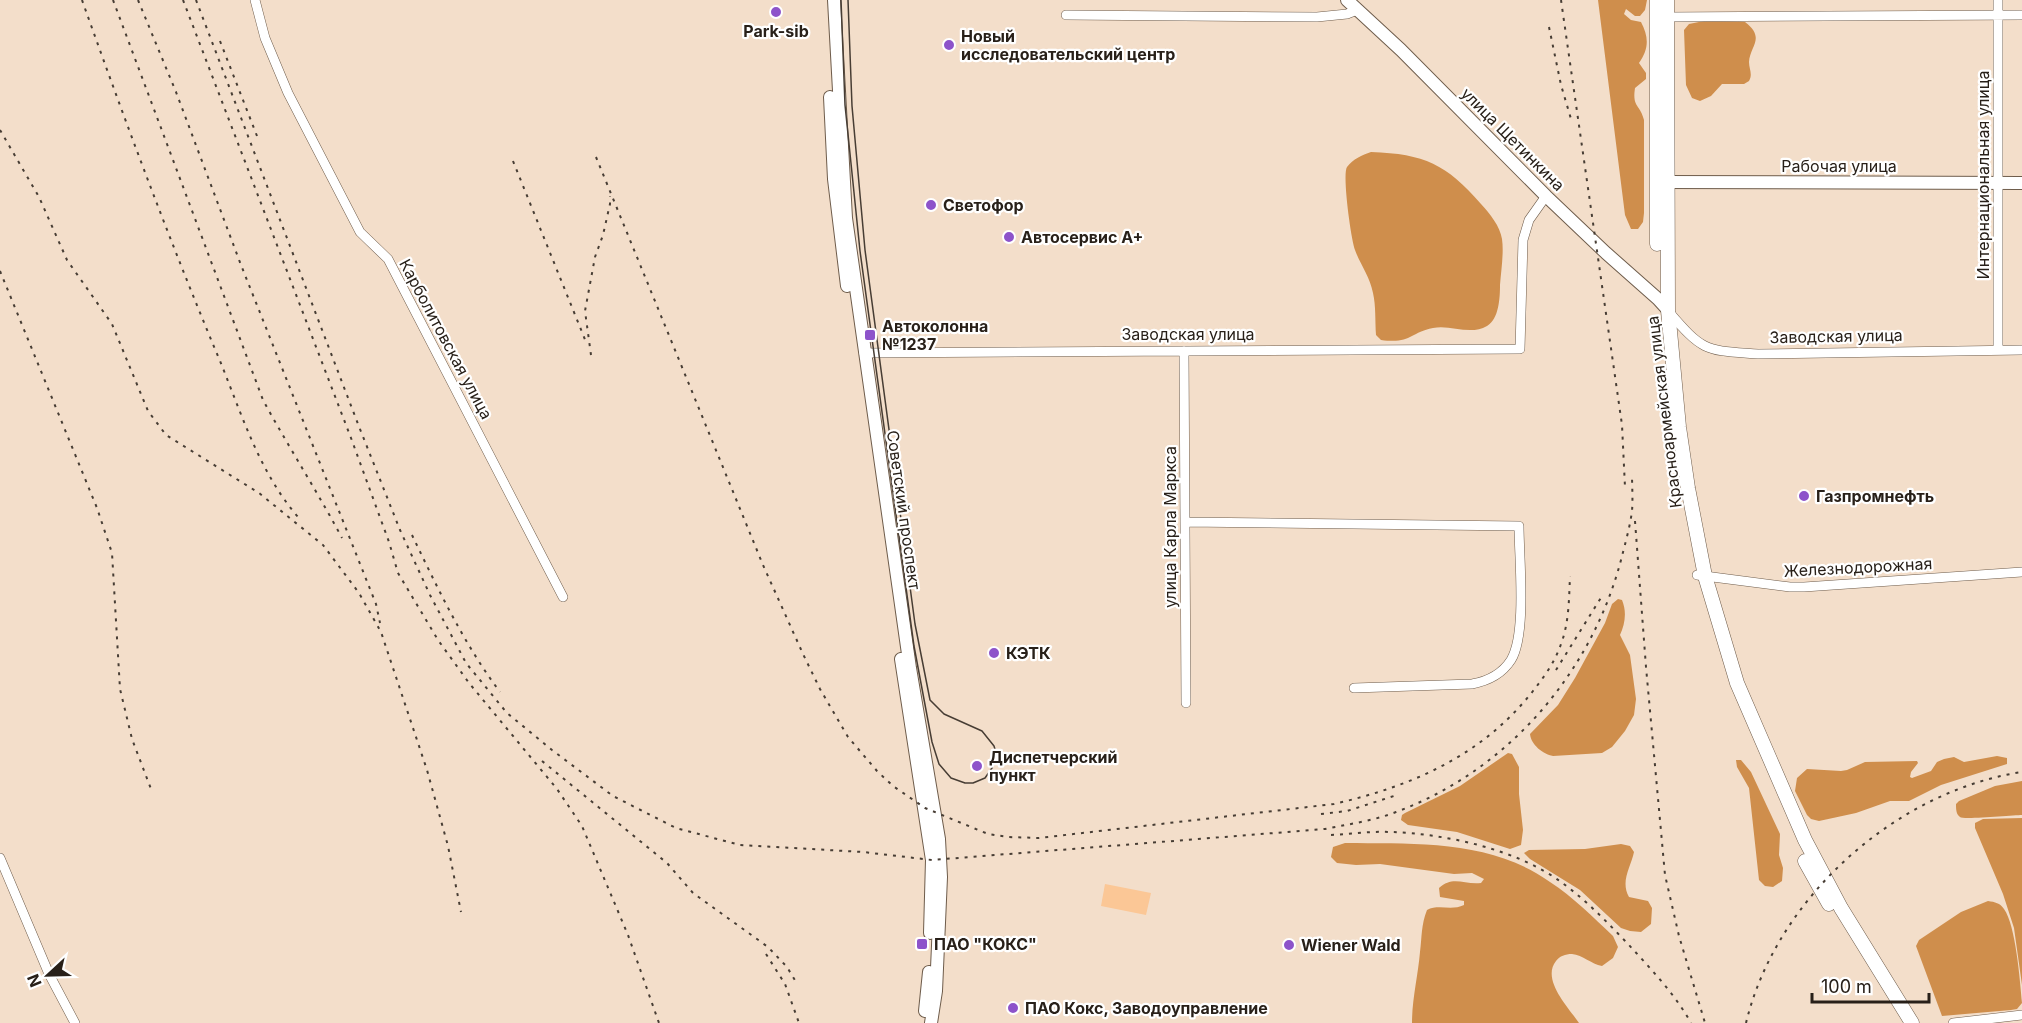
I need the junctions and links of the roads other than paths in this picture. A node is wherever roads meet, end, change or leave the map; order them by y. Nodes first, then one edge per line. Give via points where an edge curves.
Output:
1 (255, 0) edge
2 (826, 0) edge
3 (834, 0) edge
4 (1347, 0) edge
5 (1657, 0) edge
6 (1667, 0) edge
7 (1998, 0) edge
8 (1357, 10) junction
9 (1066, 15) dead end
10 (1998, 15) junction
11 (2022, 15) edge
12 (1667, 17) junction
13 (1661, 182) junction
14 (1998, 183) junction
15 (2022, 183) edge
16 (1546, 196) junction
17 (1658, 299) junction
18 (1668, 310) junction
19 (1998, 350) junction
20 (2022, 350) edge
21 (1184, 351) junction
22 (860, 354) junction
23 (1186, 522) junction
24 (2022, 572) edge
25 (1701, 576) junction
26 (564, 597) dead end
27 (1354, 688) dead end
28 (1186, 703) dead end
29 (0, 858) edge
30 (2022, 1015) edge
31 (75, 1023) edge
32 (923, 1023) edge
33 (931, 1023) edge
34 (1902, 1023) edge
35 (1912, 1023) edge
36 (1953, 1023) edge

1 - 26 street, Карболитовская улица via 265,38 288,93 360,232 388,260
2 - 22 main road, Советский проспект via 835,189
3 - 22 main road, Советский проспект via 842,176
4 - 8 main road, улица Щетинкина
5 - 13 main road, Красноармейская улица
6 - 12 main road, Красноармейская улица
7 - 10 street, Интернациональная улица
8 - 9 street via 1317,17
8 - 16 main road, улица Щетинкина
10 - 11 street
10 - 12 street
10 - 14 street, Интернациональная улица
12 - 13 main road, Красноармейская улица
13 - 14 main road, Рабочая улица
13 - 17 main road, Красноармейская улица
13 - 18 main road, Красноармейская улица
14 - 15 main road, Рабочая улица
14 - 19 street, Интернациональная улица
16 - 17 main road, улица Щетинкина
16 - 21 street, Заводская улица via 1529,220 1523,240 1520,349
17 - 18 main road, улица Щетинкина
17 - 25 main road, Красноармейская улица via 1672,446 1686,528
18 - 19 street, Заводская улица via 1695,340 1715,351 1758,354
18 - 25 main road, Красноармейская улица via 1679,427
19 - 20 street, Заводская улица
21 - 22 street, Заводская улица
21 - 23 street, улица Карла Маркса
22 - 32 main road, Советский проспект via 932,860
22 - 33 main road, Советский проспект via 940,850
23 - 27 street via 1519,526 1520,622 1516,648 1501,672 1472,684
23 - 28 street, улица Карла Маркса
24 - 25 street, Железнодорожная via 1797,587
25 - 34 main road, Красноармейская улица via 1724,670 1766,778 1815,883
25 - 35 main road, Красноармейская улица via 1737,684 1804,840
29 - 31 street via 49,974
30 - 36 street

